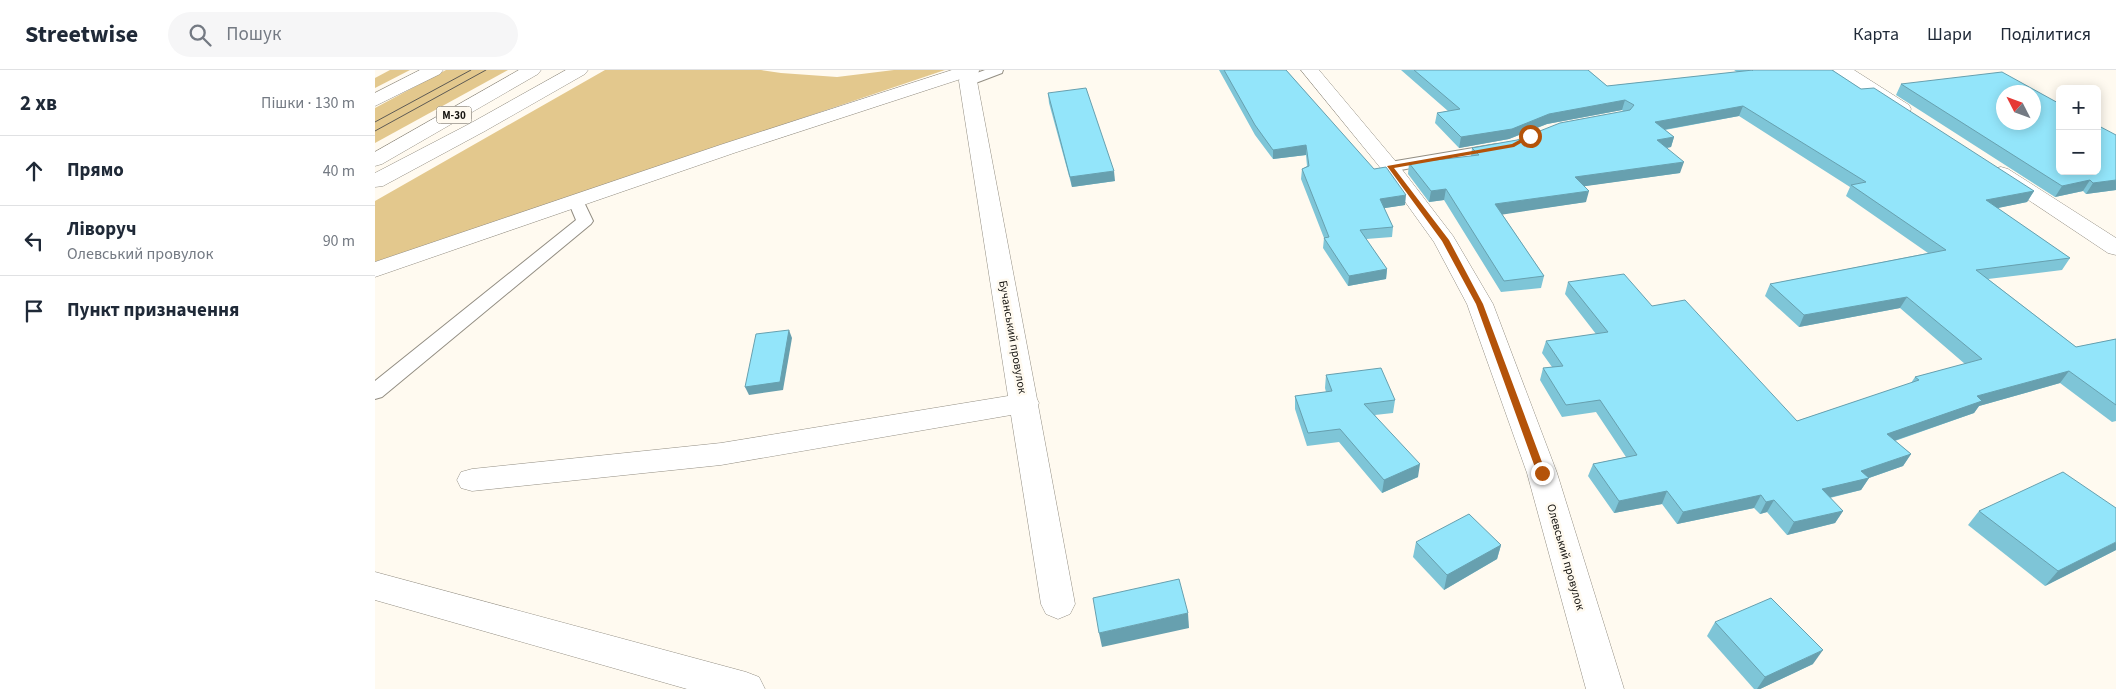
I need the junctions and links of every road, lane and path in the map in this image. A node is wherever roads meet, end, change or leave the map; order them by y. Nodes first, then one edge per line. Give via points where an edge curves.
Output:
1 (434, 70) edge
2 (532, 70) edge
3 (579, 70) edge
4 (997, 70) edge
5 (1310, 70) edge
6 (1842, 70) edge
7 (969, 74) edge
8 (375, 100) edge
9 (1917, 118) edge
10 (1514, 145) edge
11 (375, 160) edge
12 (1983, 162) edge
13 (1390, 166) junction
14 (375, 181) edge
15 (577, 201) junction
16 (2116, 248) edge
17 (375, 270) edge
18 (375, 392) edge
19 (1025, 404) junction
20 (472, 480) dead end
21 (375, 586) edge
22 (1058, 604) dead end
23 (745, 689) edge
24 (1605, 689) edge

1 - 8 main road
2 - 11 main road, М-30
3 - 14 main road
4 - 7 lane
5 - 13 main road, Олевський провулок
6 - 9 main road
7 - 15 main road
7 - 19 main road, Бучанський провулок
10 - 13 lane
12 - 16 main road
13 - 24 main road, Олевський провулок via 1445,240 1479,304 1542,473
15 - 17 main road
15 - 18 lane via 585,221
19 - 20 main road via 721,454
19 - 22 main road, Бучанський провулок
21 - 23 main road

